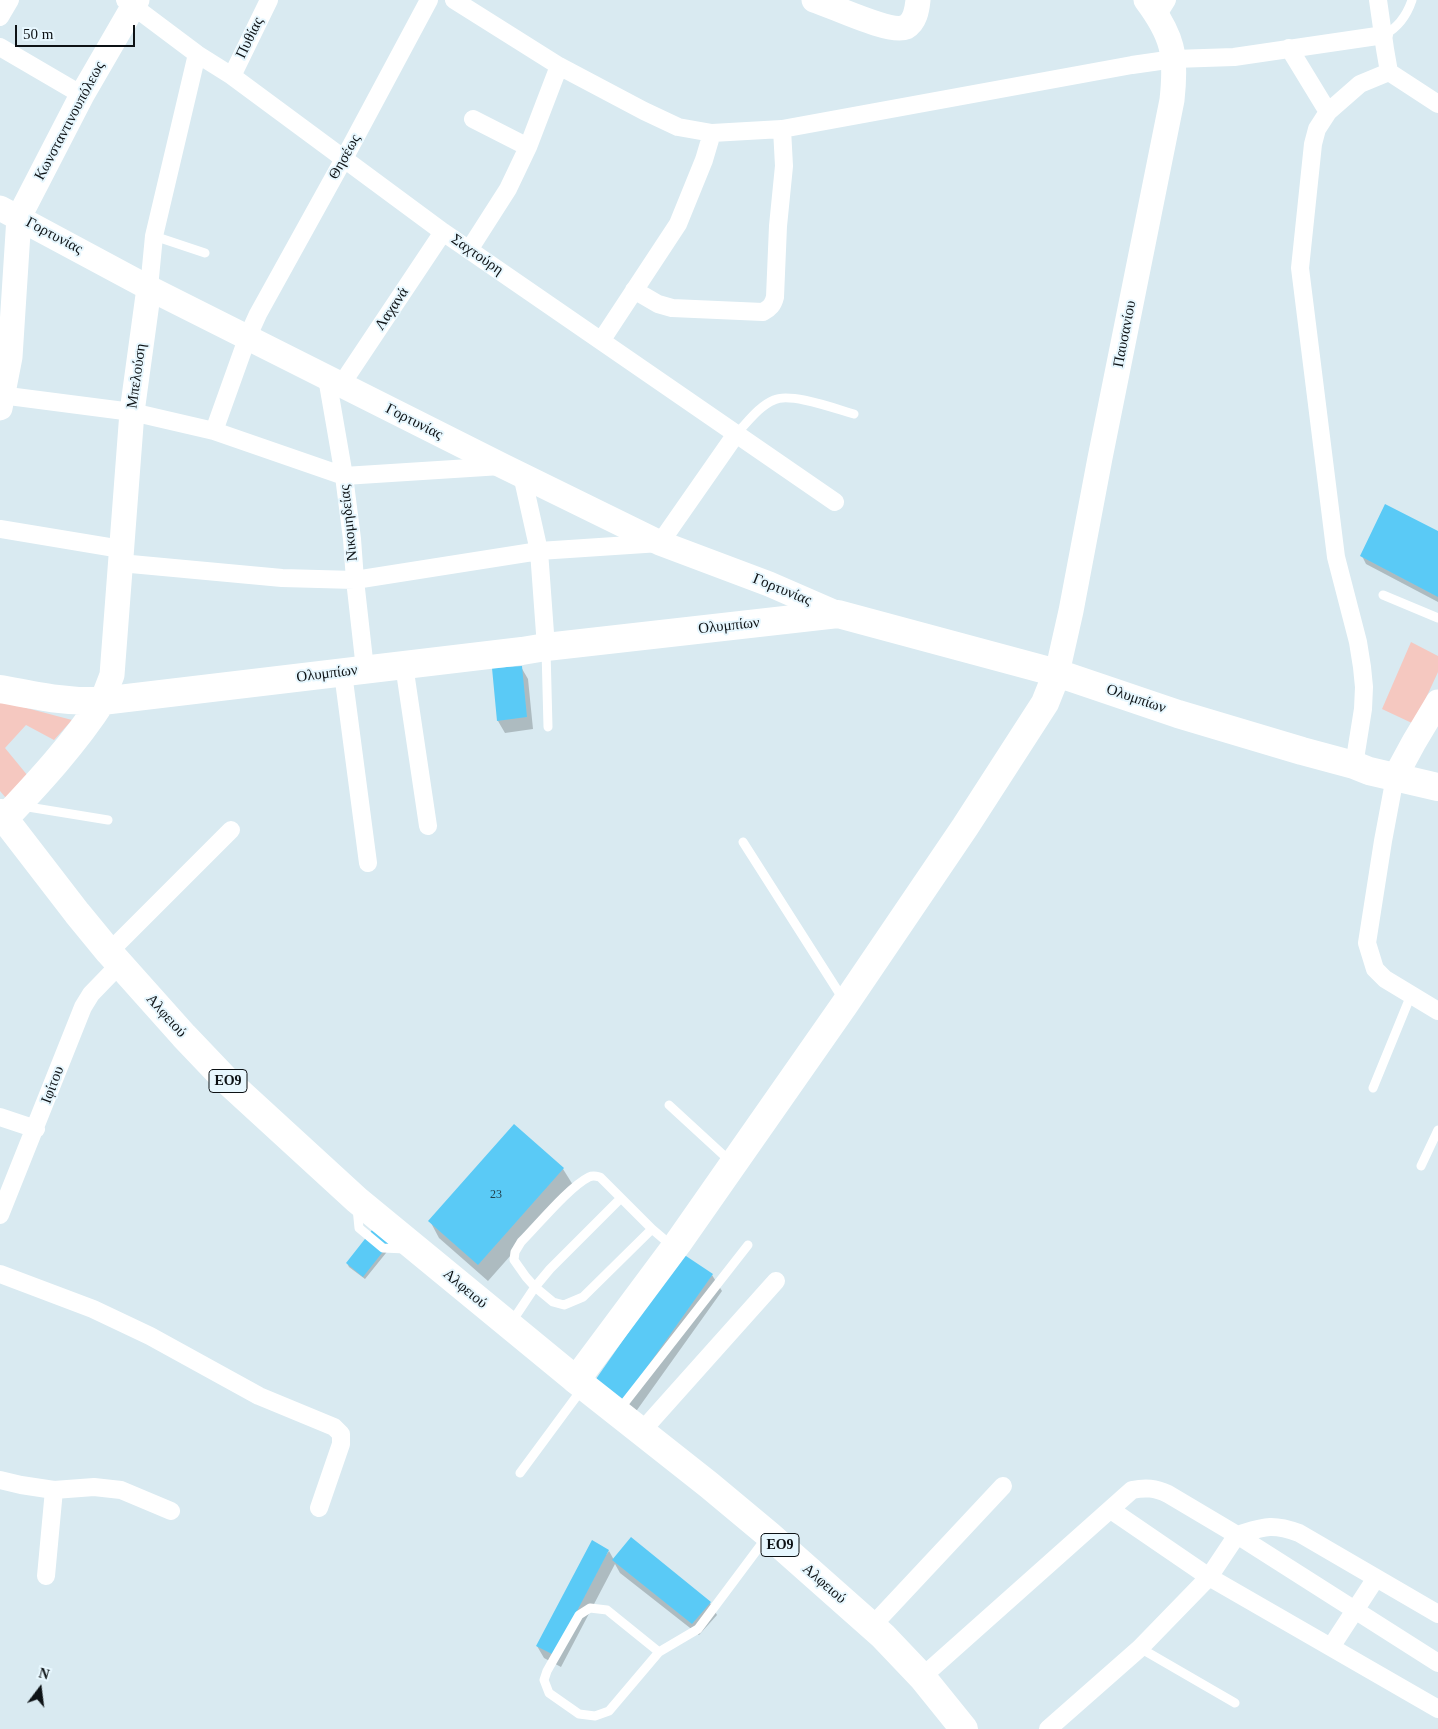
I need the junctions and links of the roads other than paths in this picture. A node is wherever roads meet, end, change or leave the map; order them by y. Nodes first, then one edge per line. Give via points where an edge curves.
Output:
1 (10, 0) edge
2 (269, 0) edge
3 (429, 0) edge
4 (454, 0) edge
5 (814, 0) edge
6 (918, 0) edge
7 (1378, 0) edge
8 (1412, 0) edge
9 (132, 2) edge
10 (1157, 5) edge
11 (0, 17) edge
12 (1384, 35) junction
13 (0, 47) edge
14 (1289, 48) junction
15 (197, 54) junction
16 (1174, 59) junction
17 (559, 66) junction
18 (1389, 72) junction
19 (232, 76) junction
20 (82, 95) junction
21 (1438, 104) edge
22 (1328, 112) junction
23 (473, 119) dead end
24 (782, 129) junction
25 (712, 134) junction
26 (528, 147) junction
27 (344, 159) junction
28 (9, 213) edge
29 (443, 232) junction
30 (154, 236) junction
31 (469, 250) junction
32 (205, 253) dead end
33 (149, 288) junction
34 (634, 290) junction
35 (248, 336) junction
36 (601, 341) junction
37 (334, 382) junction
38 (1, 399) edge
39 (132, 412) junction
40 (854, 414) dead end
41 (214, 432) junction
42 (736, 434) junction
43 (513, 471) junction
44 (344, 476) junction
45 (835, 502) dead end
46 (0, 529) edge
47 (660, 543) junction
48 (539, 551) junction
49 (120, 556) junction
50 (355, 580) junction
51 (1383, 595) dead end
52 (838, 614) junction
53 (1438, 618) edge
54 (546, 646) junction
55 (404, 665) junction
56 (354, 671) junction
57 (1057, 673) junction
58 (0, 688) edge
59 (102, 701) junction
60 (1438, 702) edge
61 (548, 727) dead end
62 (1354, 765) junction
63 (1395, 777) junction
64 (1438, 787) edge
65 (5, 815) edge
66 (108, 820) dead end
67 (428, 826) dead end
68 (231, 830) dead end
69 (743, 842) dead end
70 (368, 862) dead end
71 (115, 958) junction
72 (1410, 995) junction
73 (846, 1004) junction
74 (1438, 1011) edge
75 (1373, 1088) dead end
76 (668, 1105) dead end
77 (0, 1116) edge
78 (36, 1129) junction
79 (1438, 1130) edge
80 (733, 1164) junction
81 (1421, 1166) dead end
82 (621, 1198) junction
83 (0, 1215) edge
84 (652, 1229) junction
85 (748, 1245) dead end
86 (675, 1248) junction
87 (0, 1274) edge
88 (776, 1281) dead end
89 (535, 1287) junction
90 (509, 1326) junction
91 (580, 1383) junction
92 (618, 1412) junction
93 (641, 1432) junction
94 (520, 1473) dead end
95 (0, 1480) edge
96 (1003, 1486) dead end
97 (54, 1490) junction
98 (319, 1508) dead end
99 (1111, 1510) junction
100 (171, 1511) dead end
101 (769, 1535) junction
102 (1237, 1535) junction
103 (46, 1576) dead end
104 (1209, 1577) junction
105 (1376, 1578) junction
106 (1354, 1610) junction
107 (1438, 1614) edge
108 (872, 1626) junction
109 (1331, 1647) junction
110 (1140, 1648) junction
111 (659, 1652) junction
112 (1438, 1663) edge
113 (922, 1677) junction
114 (1235, 1702) dead end
115 (1438, 1709) edge
116 (964, 1729) edge
117 (1048, 1729) edge

1 - 11 street
2 - 19 street, Πυθίας
3 - 27 street, Θησέως
4 - 17 street
5 - 6 street via 894,28 904,28 912,22
7 - 12 street
8 - 12 lane via 1405,17
9 - 15 street, Σαχτούρη
9 - 20 street, Κωνσταντινουπόλεως
10 - 16 street, Παυσανίου
12 - 14 street
12 - 18 street
13 - 20 street
14 - 16 street via 1234,57
14 - 22 street
15 - 19 street, Σαχτούρη
15 - 30 street, Μπελούση
16 - 24 street
16 - 57 street, Παυσανίου via 1172,100
17 - 25 street via 678,127
17 - 26 street
18 - 21 street
18 - 22 street via 1360,84
19 - 27 street, Σαχτούρη
20 - 28 street, Κωνσταντινουπόλεως
22 - 62 street via 1317,128 1313,144 1300,268 1336,557 1362,667 1363,710
23 - 26 street
24 - 25 street
24 - 34 street via 784,166 775,297 769,309 764,312 672,308
25 - 34 street via 678,224
26 - 31 street via 508,189
27 - 29 street, Σαχτούρη
27 - 35 street, Θησέως
28 - 33 street, Γορτυνίας
28 - 38 street via 10,357
29 - 31 street, Σαχτούρη
29 - 37 street, Λαχανά
30 - 32 lane
30 - 33 street, Μπελούση
31 - 36 street, Σαχτούρη
33 - 35 street, Γορτυνίας
33 - 39 street, Μπελούση
34 - 36 street
35 - 37 street, Γορτυνίας
35 - 41 street, Θησέως
36 - 42 street, Σαχτούρη
37 - 43 street, Γορτυνίας
37 - 44 street, Νικομηδείας
38 - 39 street
39 - 41 street
39 - 49 street, Μπελούση
40 - 42 lane via 785,397 774,400 757,412
41 - 44 street
42 - 45 street, Σαχτούρη
42 - 47 street
43 - 44 street
43 - 47 street, Γορτυνίας
43 - 48 street
44 - 50 street, Νικομηδείας
46 - 49 street
47 - 48 street
47 - 52 street, Γορτυνίας
48 - 50 street
48 - 54 street
49 - 50 street via 282,578
49 - 59 street, Μπελούση via 112,675
50 - 56 street, Νικομηδείας
51 - 53 lane
52 - 54 main road, Ολυμπίων
52 - 57 main road, Ολυμπίων
54 - 55 main road, Ολυμπίων
54 - 61 lane
55 - 56 main road, Ολυμπίων
55 - 67 street
56 - 59 main road, Ολυμπίων
56 - 70 street, Νικομηδείας
57 - 62 main road, Ολυμπίων via 1178,714
57 - 73 main road via 1040,712
58 - 59 main road, Ολυμπίων via 75,701
59 - 65 main road via 92,717
60 - 63 street
62 - 63 main road, Ολυμπίων via 1369,772
63 - 64 main road, Ολυμπίων
63 - 72 street via 1367,943 1375,969
65 - 66 lane
65 - 71 main road, Αλφειού / ΕΟ9 via 77,913
68 - 71 street, Ιφίτου
69 - 73 lane
71 - 78 street, Ιφίτου via 83,1007
71 - 90 main road, Αλφειού / ΕΟ9 via 225,1079 357,1200
72 - 74 street
72 - 75 lane
73 - 80 main road
76 - 80 lane
77 - 78 street
78 - 83 street, Ιφίτου
79 - 81 lane
80 - 86 main road
82 - 84 lane
82 - 89 lane
82 - 89 lane via 600,1176 594,1175 573,1189 521,1242 514,1260
84 - 86 lane
84 - 89 lane via 583,1297 564,1304 553,1302
85 - 92 lane
86 - 91 main road
87 - 98 street via 93,1309 150,1336 259,1396 334,1427 341,1434 342,1444
88 - 93 street
89 - 90 lane
90 - 91 main road, Αλφειού / ΕΟ9
91 - 92 main road, Αλφειού / ΕΟ9
91 - 94 lane
92 - 93 main road, Αλφειού / ΕΟ9
93 - 101 main road, Αλφειού / ΕΟ9
95 - 97 street
96 - 108 street
97 - 100 street via 94,1487 121,1490
97 - 103 street
99 - 102 street via 1132,1490 1157,1489
99 - 104 street
99 - 113 street
101 - 108 main road, Αλφειού / ΕΟ9
101 - 111 lane via 698,1629
102 - 104 street
102 - 105 street via 1267,1526 1284,1528 1299,1533
102 - 106 street
104 - 109 street
104 - 110 street
105 - 106 street
105 - 107 street
106 - 109 street
106 - 112 street
108 - 113 main road, Αλφειού / ΕΟ9
109 - 115 street
110 - 114 lane
110 - 117 street
111 - 111 lane via 607,1610 590,1608 579,1615 544,1680 549,1693 579,1714 595,1716 609,1711
113 - 116 main road, Αλφειού / ΕΟ9

